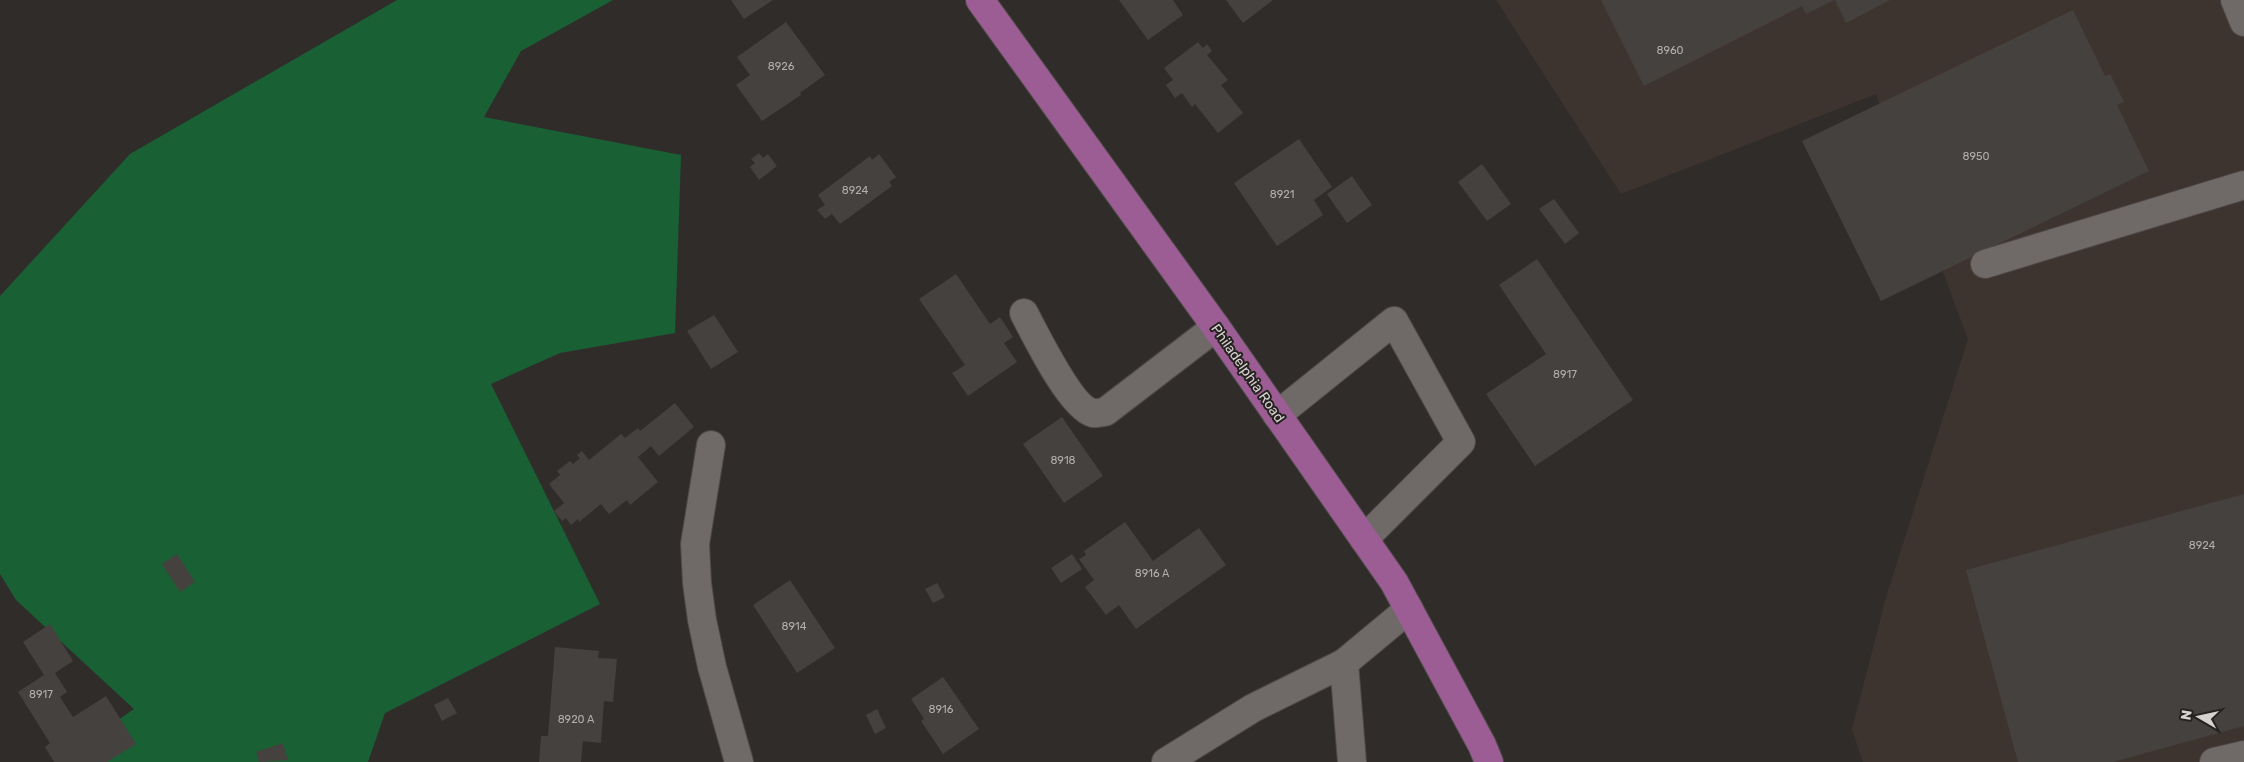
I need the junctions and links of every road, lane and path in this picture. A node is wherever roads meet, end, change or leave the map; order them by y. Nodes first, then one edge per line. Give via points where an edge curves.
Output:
1 (980, 0) edge
2 (2235, 0) edge
3 (2244, 22) edge
4 (2244, 185) edge
5 (1985, 264) dead end
6 (1024, 314) dead end
7 (1216, 327) junction
8 (1277, 415) junction
9 (711, 444) dead end
10 (1364, 539) junction
11 (1409, 609) junction
12 (1344, 663) junction
13 (2244, 755) edge
14 (739, 762) edge
15 (1166, 762) edge
16 (1352, 762) edge
17 (1489, 762) edge
18 (2214, 762) edge

1 - 7 main road, Philadelphia Road
2 - 3 street
4 - 5 street
6 - 7 street via 1054,369 1083,407 1093,413 1105,412
7 - 8 main road, Philadelphia Road
8 - 10 main road, Philadelphia Road
8 - 10 street via 1394,321 1461,442
9 - 14 street via 695,544 697,583 712,667
10 - 11 main road, Philadelphia Road
11 - 12 street
11 - 17 main road, Philadelphia Road
12 - 15 street via 1253,708
12 - 16 street
13 - 18 street

